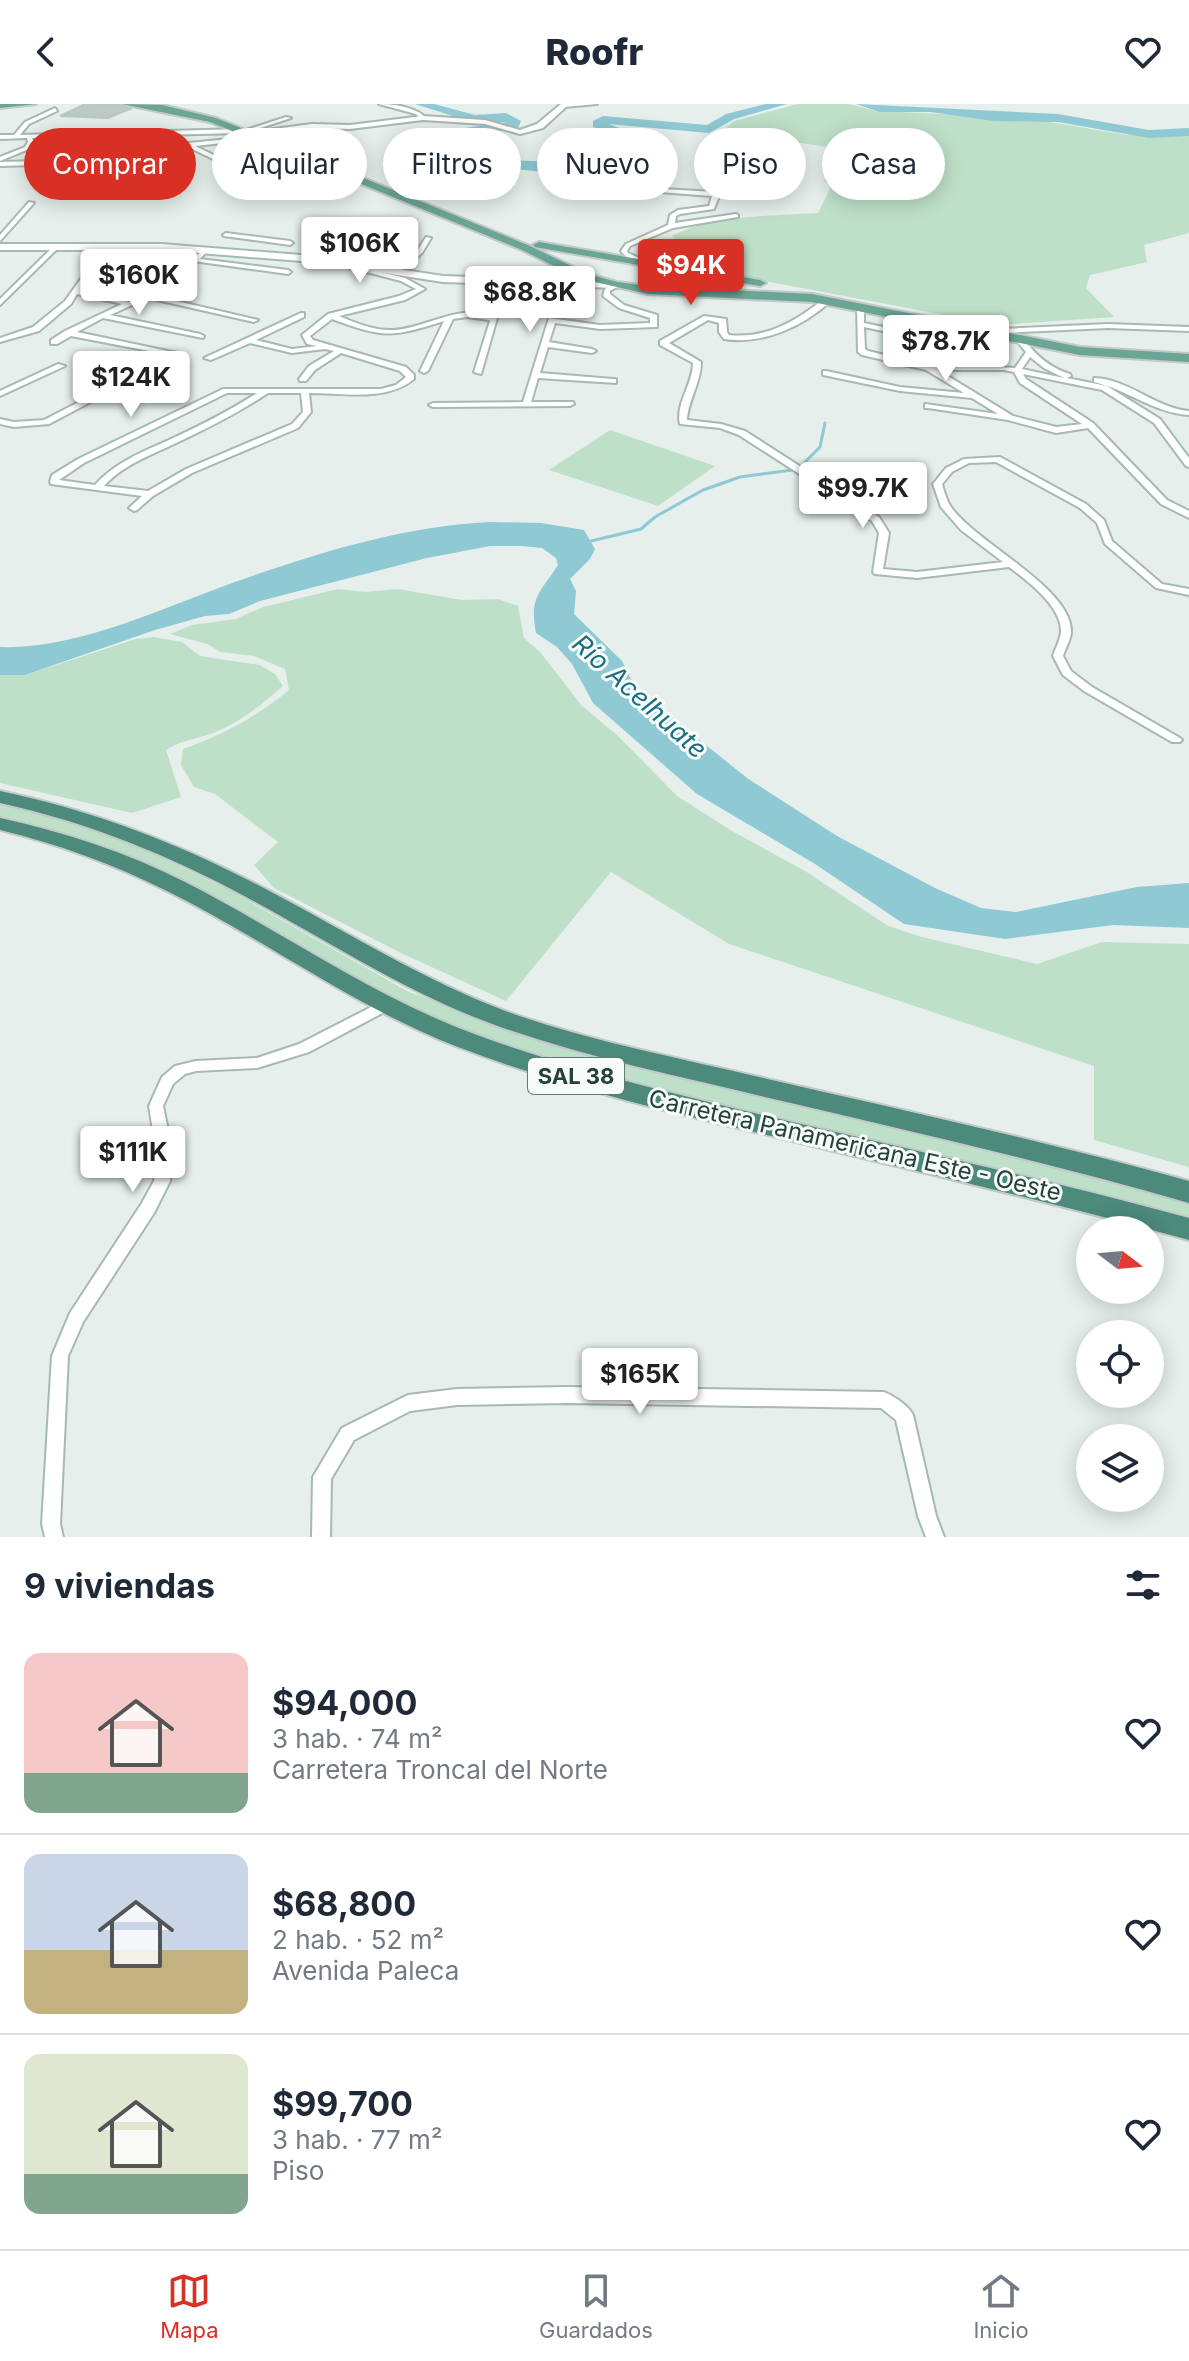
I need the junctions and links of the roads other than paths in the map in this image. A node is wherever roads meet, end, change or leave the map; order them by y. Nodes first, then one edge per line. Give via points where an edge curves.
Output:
1 (32, 104) edge
2 (126, 104) edge
3 (152, 104) edge
4 (382, 104) edge
5 (561, 104) edge
6 (594, 104) edge
7 (0, 105) edge
8 (55, 110) dead end
9 (288, 118) dead end
10 (423, 118) junction
11 (234, 128) edge
12 (240, 128) edge
13 (263, 128) edge
14 (295, 128) edge
15 (16, 136) junction
16 (24, 136) edge
17 (0, 137) edge
18 (24, 149) edge
19 (0, 161) edge
20 (24, 161) edge
21 (367, 180) edge
22 (367, 182) edge
23 (714, 200) edge
24 (31, 203) dead end
25 (736, 216) dead end
26 (671, 226) junction
27 (226, 235) dead end
28 (428, 238) dead end
29 (0, 239) edge
30 (123, 245) junction
31 (0, 247) edge
32 (161, 247) junction
33 (54, 249) junction
34 (198, 250) junction
35 (276, 256) junction
36 (314, 259) junction
37 (561, 265) junction
38 (654, 266) junction
39 (678, 270) junction
40 (288, 272) dead end
41 (397, 272) junction
42 (698, 273) junction
43 (584, 276) junction
44 (556, 283) junction
45 (616, 285) junction
46 (0, 288) edge
47 (15, 289) junction
48 (76, 291) junction
49 (700, 292) junction
50 (147, 296) junction
51 (827, 301) junction
52 (0, 303) edge
53 (130, 304) junction
54 (860, 307) junction
55 (301, 315) dead end
56 (102, 316) junction
57 (331, 316) junction
58 (450, 317) junction
59 (254, 320) dead end
60 (860, 324) junction
61 (1189, 329) edge
62 (999, 331) junction
63 (68, 333) junction
64 (200, 336) dead end
65 (0, 340) edge
66 (1020, 340) junction
67 (249, 341) junction
68 (54, 342) dead end
69 (545, 344) junction
70 (325, 347) junction
71 (340, 351) junction
72 (592, 351) dead end
73 (1029, 353) junction
74 (1189, 356) edge
75 (208, 358) dead end
76 (61, 366) dead end
77 (978, 367) junction
78 (929, 368) junction
79 (424, 371) dead end
80 (1017, 371) junction
81 (478, 372) dead end
82 (826, 373) dead end
83 (535, 375) junction
84 (303, 379) dead end
85 (613, 381) dead end
86 (266, 391) junction
87 (305, 391) junction
88 (0, 394) edge
89 (974, 397) junction
90 (526, 404) junction
91 (570, 404) dead end
92 (433, 405) dead end
93 (928, 406) dead end
94 (1189, 413) edge
95 (1010, 418) junction
96 (0, 421) edge
97 (1090, 425) junction
98 (1189, 464) edge
99 (97, 488) junction
100 (148, 494) junction
101 (134, 508) dead end
102 (1189, 515) edge
103 (1010, 564) junction
104 (1189, 592) edge
105 (1176, 740) dead end
106 (0, 797) edge
107 (0, 824) edge
108 (385, 1005) junction
109 (1189, 1192) edge
110 (1189, 1229) edge
111 (54, 1537) edge
112 (321, 1537) edge
113 (935, 1537) edge

1 - 7 main road
2 - 11 main road
3 - 12 main road via 211,115
4 - 10 street
5 - 6 street
5 - 10 street via 537,127 520,132
8 - 15 street via 27,123
9 - 13 street
10 - 14 street
15 - 16 street
15 - 17 street
18 - 19 street
19 - 20 street
21 - 38 main road via 503,235
22 - 37 main road
23 - 26 street via 712,208 673,215
24 - 29 street
25 - 26 street
26 - 38 street via 635,240 624,251
27 - 35 street via 290,243
28 - 41 street
30 - 32 main road
30 - 33 main road
30 - 48 street via 87,274
31 - 33 main road
32 - 34 main road
32 - 48 street via 132,275
33 - 47 street
34 - 35 main road
34 - 40 street via 195,260
34 - 50 street via 157,281
35 - 36 main road
36 - 41 main road
36 - 57 street via 403,279 421,289
37 - 39 main road via 558,258 575,255
37 - 43 main road
38 - 39 main road
39 - 42 main road
41 - 44 main road
42 - 49 main road via 737,286
42 - 62 main road
43 - 44 main road
43 - 45 main road
44 - 45 main road
45 - 49 main road
45 - 69 street via 607,290 609,299 654,317 654,325 600,327 552,320
46 - 47 street
47 - 52 street
48 - 53 street
48 - 65 street via 36,329
49 - 51 main road
50 - 53 street
50 - 59 street
51 - 54 main road
51 - 103 street via 799,320 752,339 727,337 723,321 707,318 663,343 697,362 683,422 742,433 876,519 884,533 878,572 917,575
53 - 56 street
54 - 60 street
54 - 66 main road
55 - 67 street
56 - 63 street
56 - 64 street
57 - 58 street via 382,332
57 - 70 street via 306,335
58 - 79 street
58 - 81 street via 494,320
60 - 77 street via 959,345 972,353
60 - 78 street via 865,353
61 - 62 street
62 - 74 main road via 1110,351
63 - 68 street
63 - 96 street via 178,354 46,422
66 - 73 street
66 - 74 main road via 1113,356
67 - 70 street via 292,351
67 - 75 street
69 - 72 street
69 - 83 street
70 - 71 street
71 - 84 street
71 - 87 street via 403,369 411,377 381,391
73 - 80 street
73 - 94 street via 1055,373 1116,383 1163,408
76 - 88 street
77 - 78 street
77 - 80 street
78 - 89 street
80 - 97 street via 1023,381
80 - 98 street via 1111,392 1157,421
82 - 89 street
83 - 85 street
83 - 90 street
86 - 87 street
86 - 99 street via 124,463
86 - 99 street via 213,396 55,477 54,482
87 - 100 street via 307,412 295,426
89 - 95 street
90 - 91 street
90 - 92 street
93 - 95 street
95 - 97 street via 1056,430
97 - 102 street via 1164,502
99 - 100 street
100 - 101 street
103 - 104 street via 974,536 938,494 943,477 967,461 997,459 1038,478 1101,522 1108,542 1159,586
103 - 105 street via 1048,595 1064,616 1064,645 1058,656 1067,673
106 - 109 highway, Carretera Panamericana Este - Oeste / SAL 38 via 107,824 186,858 381,965 473,1008 660,1062
107 - 108 highway, Carretera Panamericana Este - Oeste / SAL 38 via 134,866
108 - 110 highway, Carretera Panamericana Este - Oeste / SAL 38 via 470,1042 657,1099
108 - 111 street via 304,1048 257,1063 196,1066 167,1081 156,1106 165,1155 162,1181 76,1318 60,1356
112 - 113 street via 322,1477 348,1434 408,1403 568,1395 884,1400 904,1415

